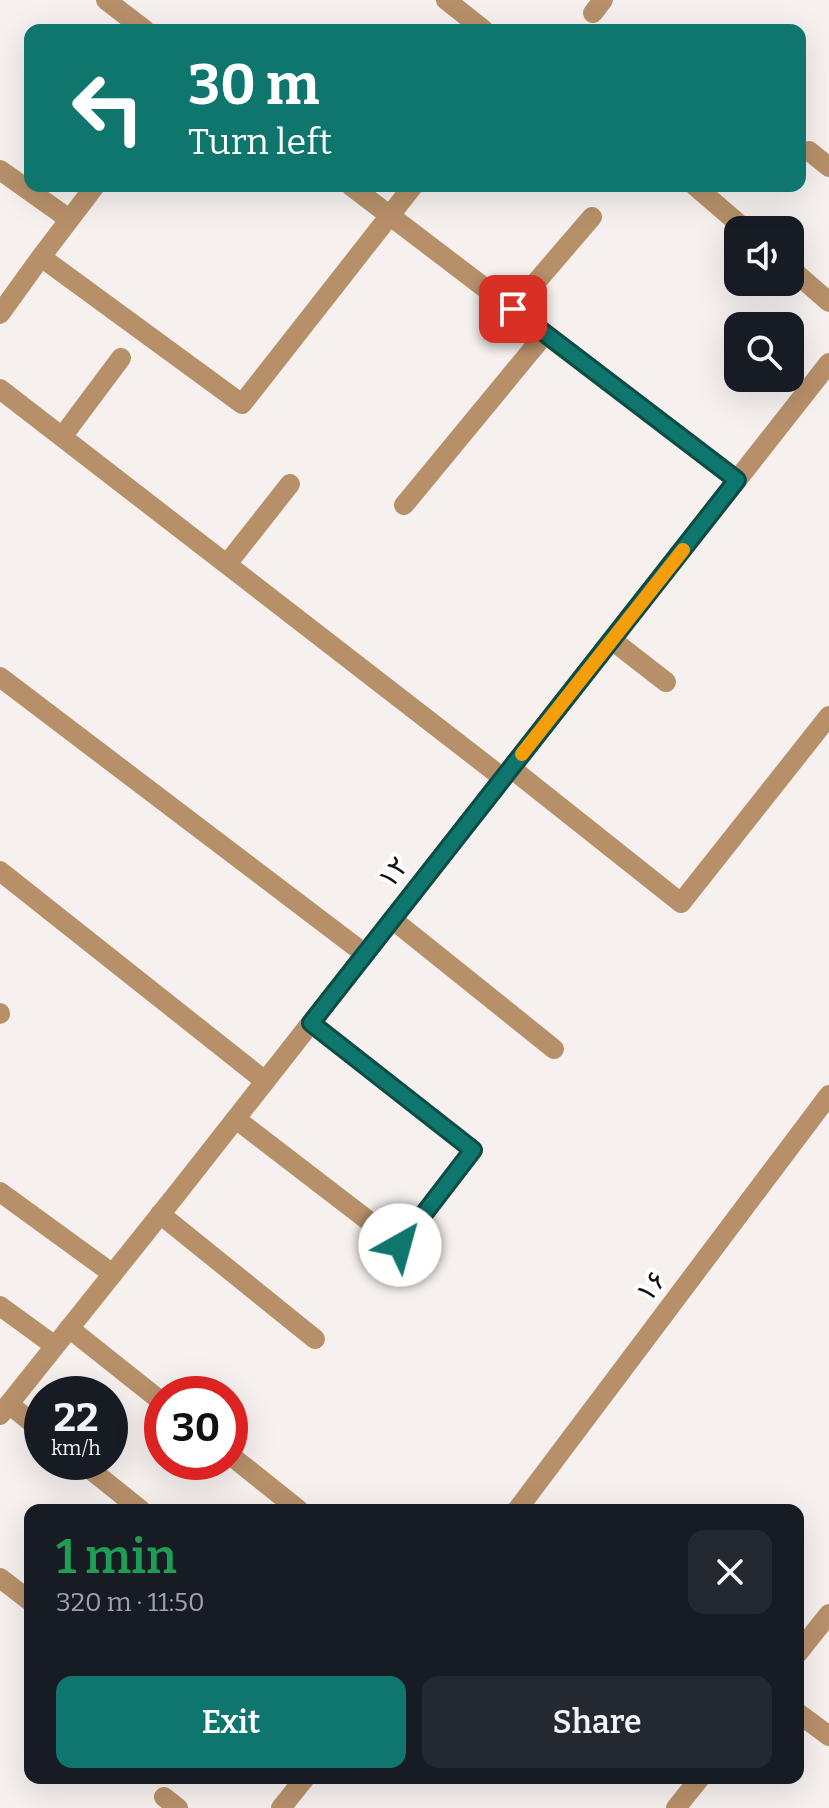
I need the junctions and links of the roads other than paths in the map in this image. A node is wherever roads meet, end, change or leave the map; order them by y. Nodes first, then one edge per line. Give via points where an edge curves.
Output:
1 (106, 0) edge
2 (446, 0) edge
3 (137, 24) edge
4 (476, 24) edge
5 (809, 151) dead end
6 (829, 167) edge
7 (0, 170) edge
8 (24, 187) edge
9 (31, 192) edge
10 (90, 192) edge
11 (359, 192) edge
12 (408, 192) edge
13 (702, 192) edge
14 (389, 216) junction
15 (730, 216) edge
16 (592, 217) dead end
17 (69, 219) junction
18 (41, 257) junction
19 (804, 280) edge
20 (829, 302) edge
21 (513, 309) junction
22 (0, 314) edge
23 (545, 334) junction
24 (121, 358) dead end
25 (829, 363) edge
26 (0, 389) edge
27 (62, 437) junction
28 (737, 480) junction
29 (290, 484) dead end
30 (404, 505) dead end
31 (227, 564) junction
32 (612, 640) junction
33 (0, 677) edge
34 (666, 682) dead end
35 (829, 716) edge
36 (507, 773) junction
37 (0, 871) edge
38 (392, 919) junction
39 (365, 954) junction
40 (311, 1023) junction
41 (554, 1049) dead end
42 (265, 1081) junction
43 (829, 1095) edge
44 (236, 1119) junction
45 (0, 1192) edge
46 (160, 1214) junction
47 (113, 1274) junction
48 (0, 1306) edge
49 (69, 1328) junction
50 (315, 1339) dead end
51 (55, 1346) junction
52 (144, 1388) edge
53 (4, 1409) edge
54 (24, 1421) edge
55 (248, 1469) edge
56 (104, 1480) edge
57 (134, 1504) edge
58 (291, 1504) edge
59 (522, 1504) edge
60 (0, 1578) edge
61 (24, 1596) edge
62 (829, 1614) edge
63 (804, 1645) edge
64 (804, 1717) edge
65 (829, 1736) edge
66 (300, 1784) edge
67 (695, 1784) edge
68 (281, 1808) edge
69 (676, 1808) edge

1 - 3 street
2 - 4 street
5 - 6 street
7 - 8 street
9 - 17 street
10 - 17 street
11 - 14 street
12 - 14 street
13 - 15 street
14 - 18 street via 242,404
14 - 21 street
16 - 21 street
17 - 18 street
18 - 22 street
19 - 20 street
21 - 23 street
23 - 28 street
23 - 30 street
24 - 27 street
25 - 28 street, ۱۲
26 - 27 street
27 - 31 street
28 - 32 street, ۱۲
29 - 31 street
31 - 36 street
32 - 34 street
32 - 36 street, ۱۲
33 - 39 street
35 - 36 street via 681,903
36 - 38 street, ۱۲
37 - 42 street
38 - 39 street, ۱۲
38 - 41 street
39 - 40 street, ۱۲
40 - 42 street, ۱۲
40 - 44 street via 473,1150 400,1245
42 - 44 street, ۱۲
43 - 59 street, ۱۶
44 - 46 street, ۱۲
45 - 47 street
46 - 47 street, ۱۲
46 - 50 street
47 - 49 street, ۱۲
48 - 51 street
49 - 51 street, ۱۲
49 - 52 street
51 - 53 street, ۱۲
53 - 54 street
55 - 58 street
56 - 57 street
60 - 61 street
62 - 63 street
64 - 65 street
66 - 68 street
67 - 69 street

